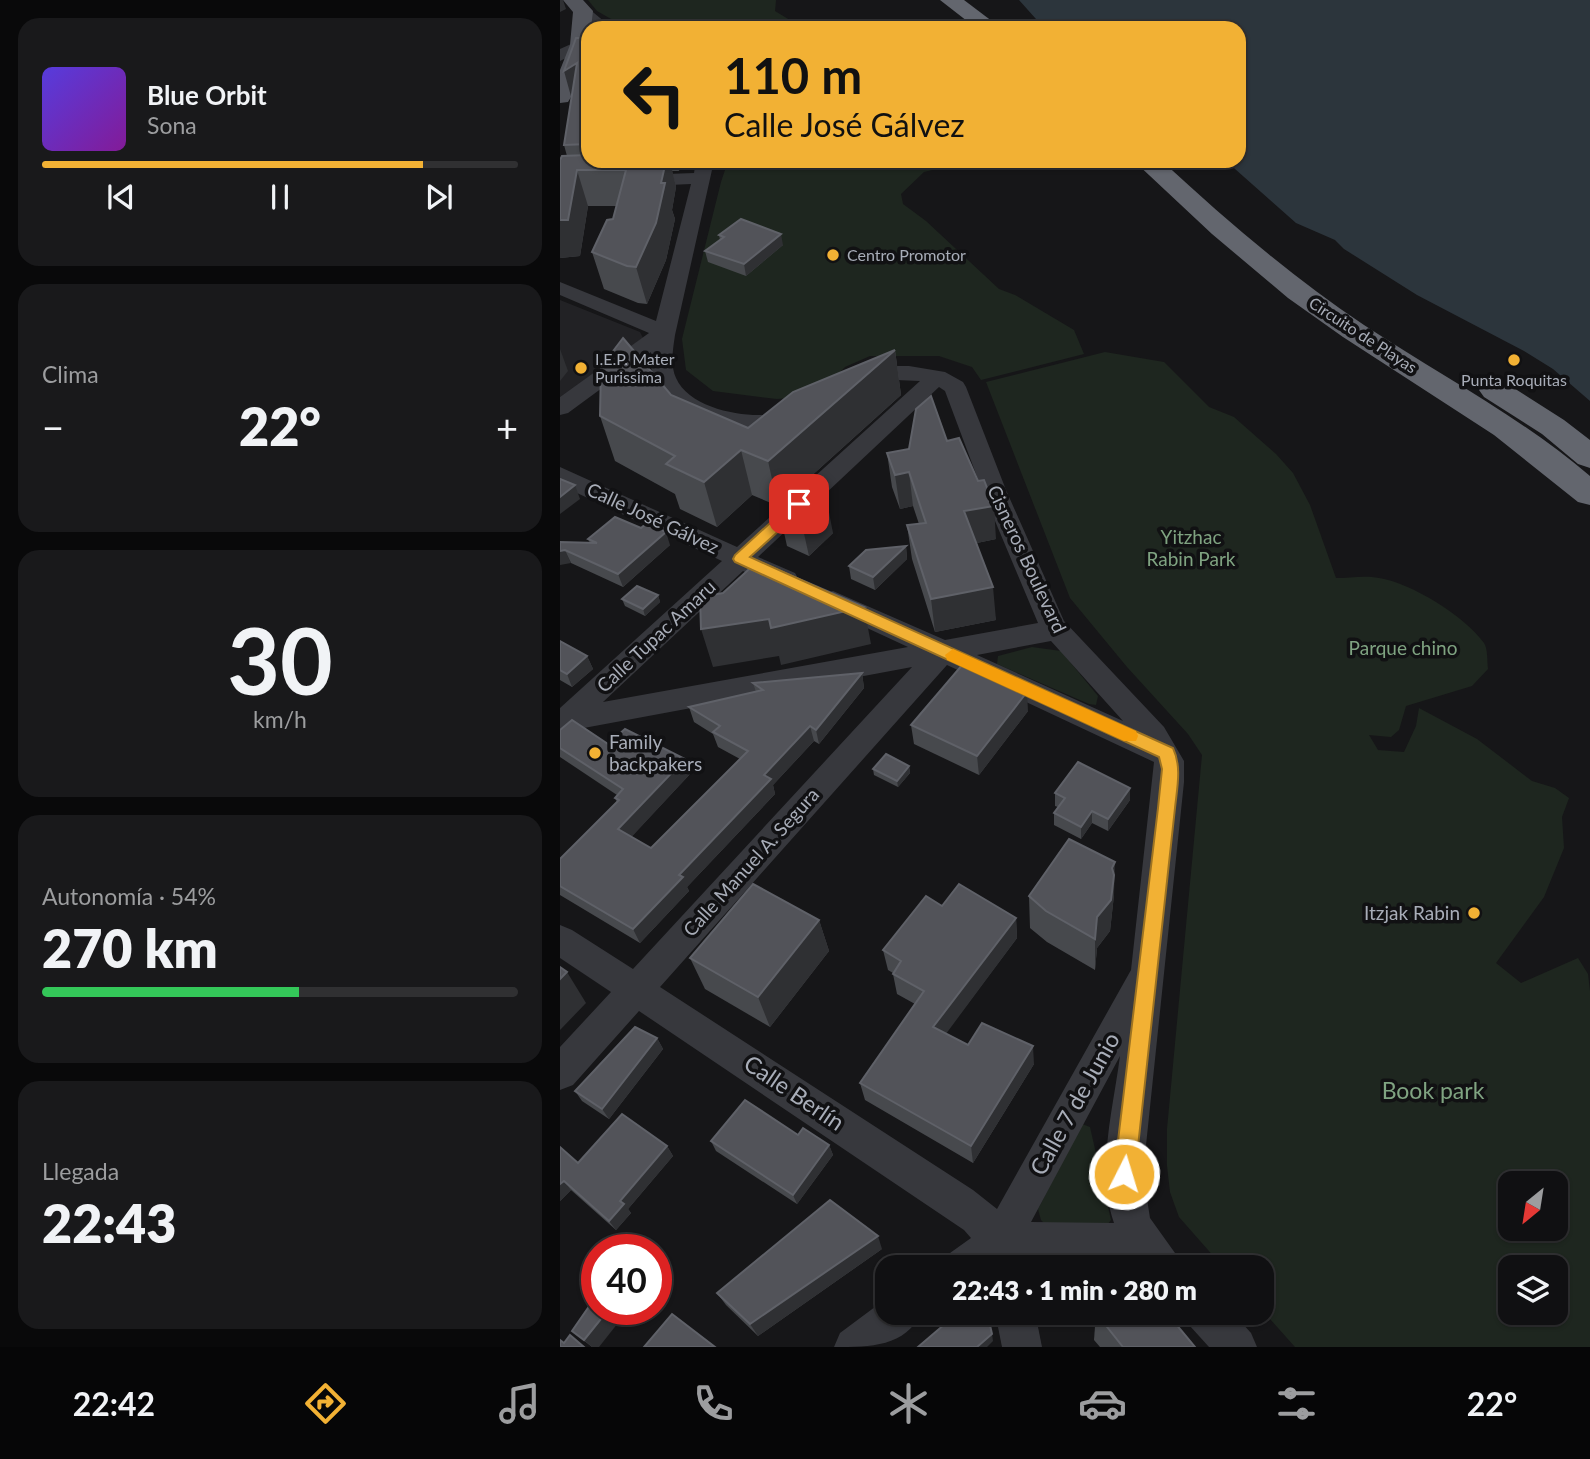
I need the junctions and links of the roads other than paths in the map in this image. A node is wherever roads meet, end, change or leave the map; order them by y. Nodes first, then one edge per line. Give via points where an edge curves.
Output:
1 (942, 4) edge
2 (577, 6) edge
3 (595, 21) edge
4 (955, 21) edge
5 (975, 21) edge
6 (576, 42) edge
7 (560, 56) edge
8 (562, 83) edge
9 (1155, 168) edge
10 (1188, 168) edge
11 (704, 170) edge
12 (560, 184) edge
13 (560, 288) edge
14 (665, 331) junction
15 (936, 377) junction
16 (844, 390) edge
17 (814, 406) edge
18 (560, 408) edge
19 (1590, 457) edge
20 (560, 475) edge
21 (1590, 494) edge
22 (740, 559) junction
23 (1056, 630) junction
24 (943, 651) junction
25 (562, 721) edge
26 (1167, 753) junction
27 (560, 940) edge
28 (1150, 967) junction
29 (636, 988) junction
30 (560, 1073) edge
31 (1003, 1254) edge
32 (1151, 1255) edge
33 (885, 1325) edge
34 (1018, 1325) edge
35 (1216, 1325) edge
36 (855, 1347) edge
37 (1022, 1347) edge
38 (1237, 1347) edge

1 - 4 highway
1 - 5 highway
2 - 3 street
2 - 6 main road
6 - 7 street
6 - 8 main road
9 - 21 highway, Circuito de Playas via 1240,246 1316,306 1520,438
10 - 19 highway, Circuito de Playas via 1296,263 1375,318 1553,427
11 - 12 street
11 - 14 street
13 - 14 street
14 - 17 street via 663,375 686,401 707,412 766,423
14 - 18 street
15 - 16 street via 872,376
15 - 22 street, Calle Tupac Amaru
15 - 23 street, Cisneros Boulevard via 955,387 994,490
20 - 22 street, Calle José Gálvez
22 - 24 street, Calle José Gálvez
22 - 25 street, Calle Tupac Amaru
23 - 24 street
23 - 26 street, Cisneros Boulevard
24 - 25 street
24 - 26 street, Calle José Gálvez
24 - 29 street, Calle Manuel A. Segura
26 - 28 street via 1170,769
27 - 29 street, Calle Berlín
28 - 31 street, Calle 7 de Junio
28 - 32 street via 1124,1174 1130,1216
29 - 30 street, Calle Manuel A. Segura
29 - 31 street, Calle Berlín via 960,1203 981,1219
31 - 32 street
33 - 36 street
34 - 37 street
35 - 38 street

